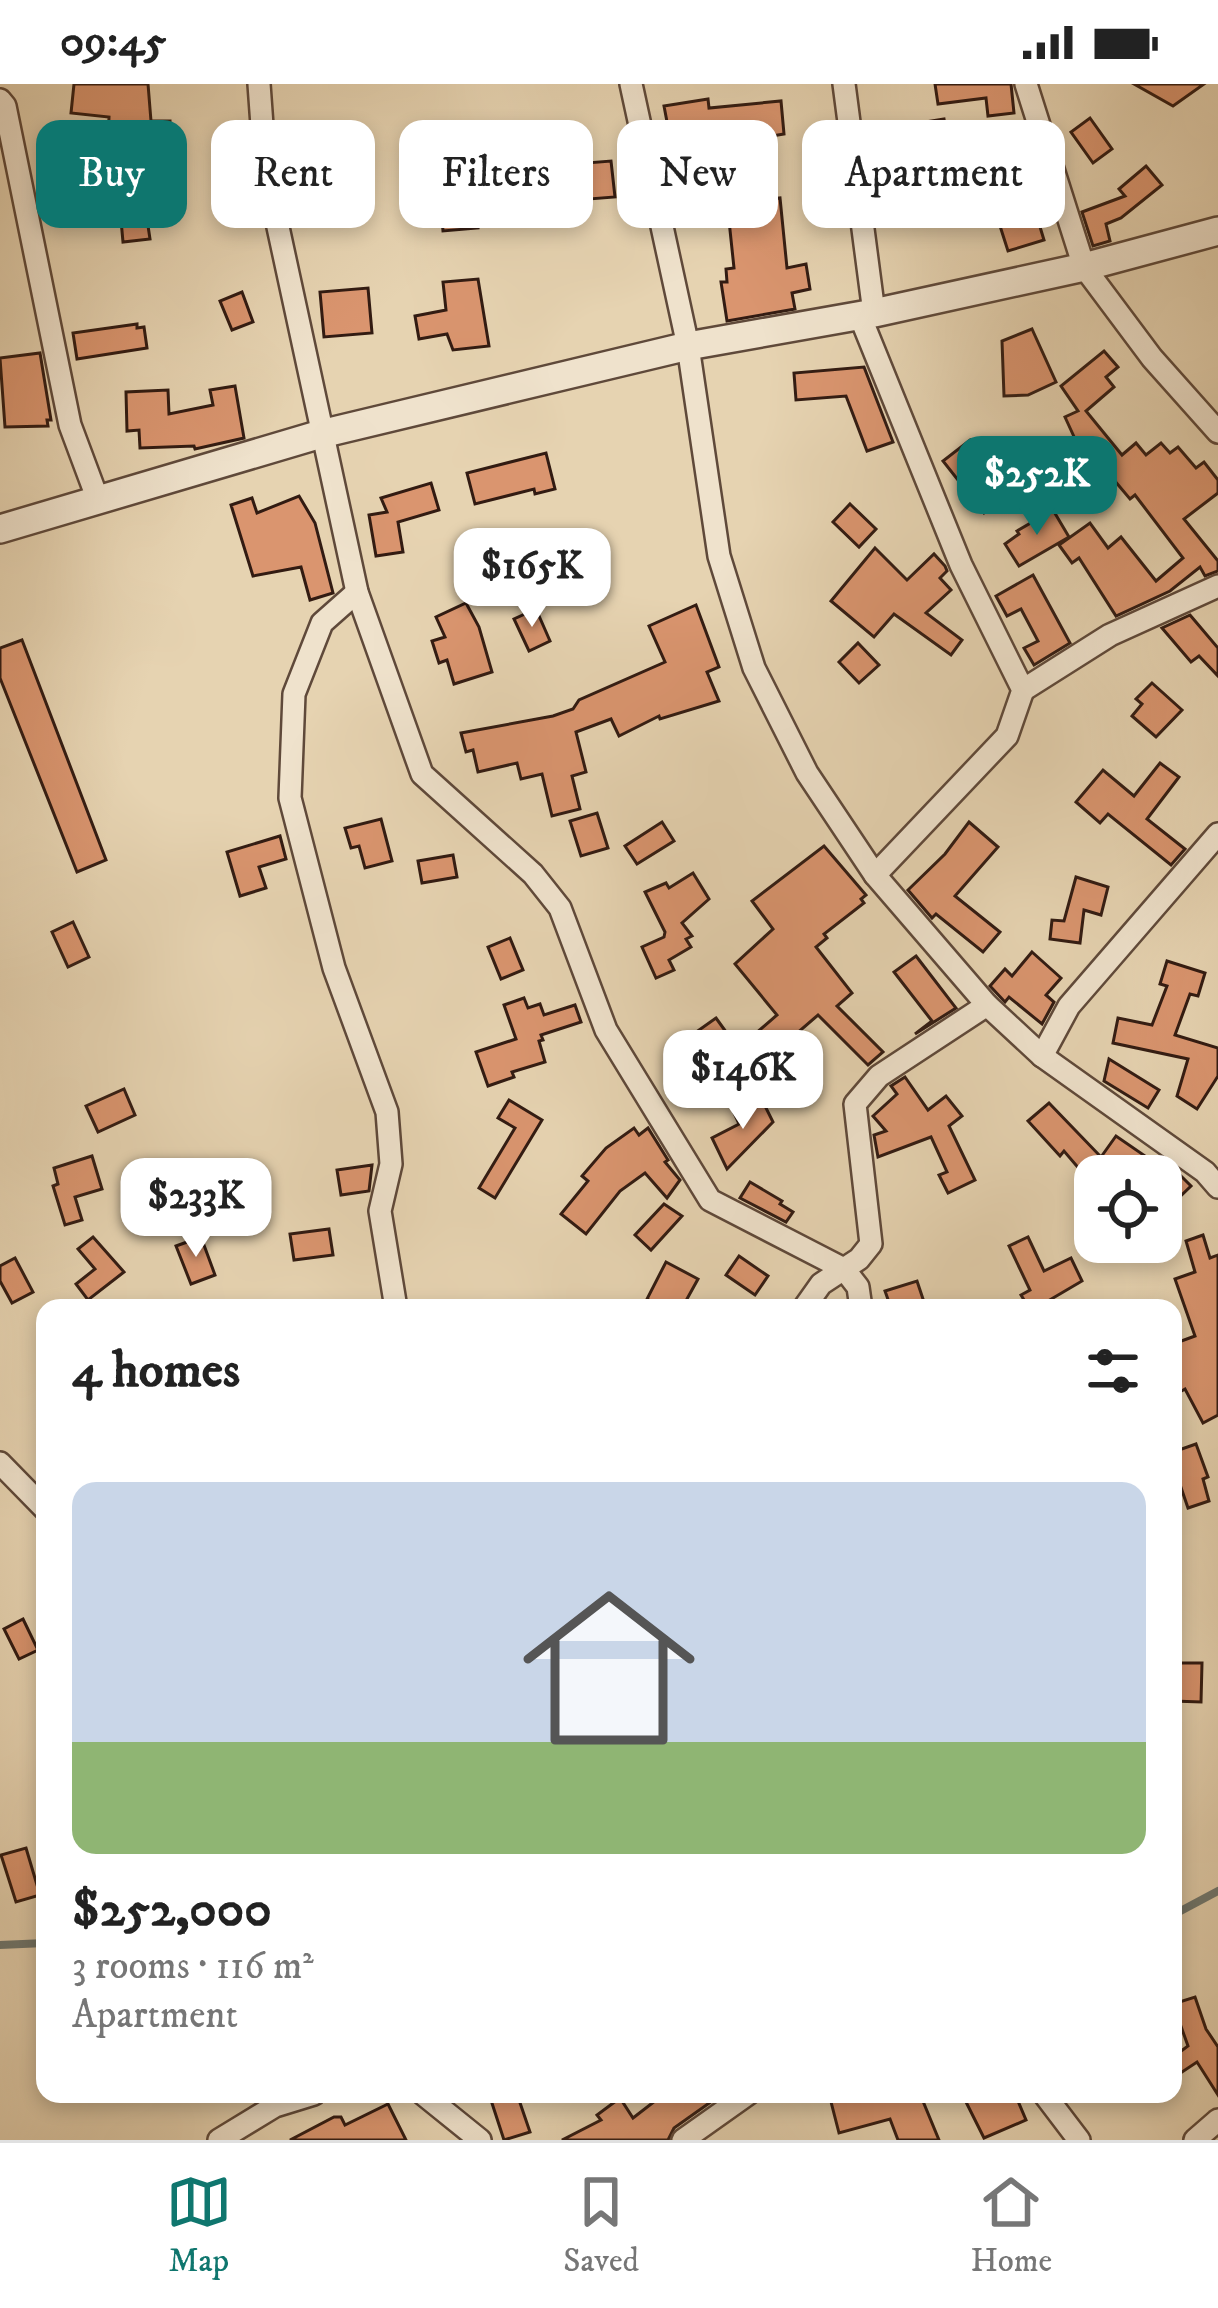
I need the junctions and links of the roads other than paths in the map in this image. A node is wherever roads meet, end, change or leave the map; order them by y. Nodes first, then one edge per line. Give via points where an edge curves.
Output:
1 (259, 84) edge
2 (631, 84) edge
3 (844, 84) edge
4 (1026, 84) edge
5 (0, 100) edge
6 (1218, 231) edge
7 (1084, 267) junction
8 (867, 314) junction
9 (688, 346) junction
10 (1218, 432) edge
11 (321, 434) junction
12 (98, 500) junction
13 (0, 529) edge
14 (1218, 586) edge
15 (357, 592) junction
16 (1023, 689) junction
17 (1218, 834) edge
18 (875, 875) junction
19 (987, 1005) junction
20 (1042, 1056) junction
21 (1214, 1174) edge
22 (844, 1269) junction
23 (395, 1299) edge
24 (810, 1299) edge
25 (860, 1299) edge
26 (0, 1463) edge
27 (36, 1500) edge
28 (270, 2103) edge
29 (434, 2103) edge
30 (735, 2103) edge
31 (1049, 2103) edge
32 (1218, 2120) edge
33 (1068, 2136) edge
34 (219, 2140) edge
35 (480, 2140) edge
36 (683, 2140) edge
37 (1195, 2140) edge

1 - 11 street via 265,167
2 - 9 street
3 - 8 street
4 - 7 street
5 - 12 street via 70,425
6 - 7 street
7 - 8 street
7 - 10 street
8 - 9 street
8 - 16 street via 961,565
9 - 11 street
9 - 18 street via 719,556 754,668 807,773
11 - 12 street
11 - 15 street
12 - 13 street
14 - 16 street via 1110,635
15 - 22 street via 422,774 560,908 606,1030 710,1200
15 - 23 street via 322,623 294,694 290,798 334,968 387,1112 391,1164 380,1211
16 - 18 street via 1007,736
17 - 20 street via 1069,1006
18 - 19 street
19 - 20 street
19 - 22 street via 879,1076 855,1104 871,1244
20 - 21 street
22 - 24 street
22 - 25 street
26 - 27 street
28 - 34 street
29 - 35 street
30 - 36 street
31 - 33 street
32 - 37 street

